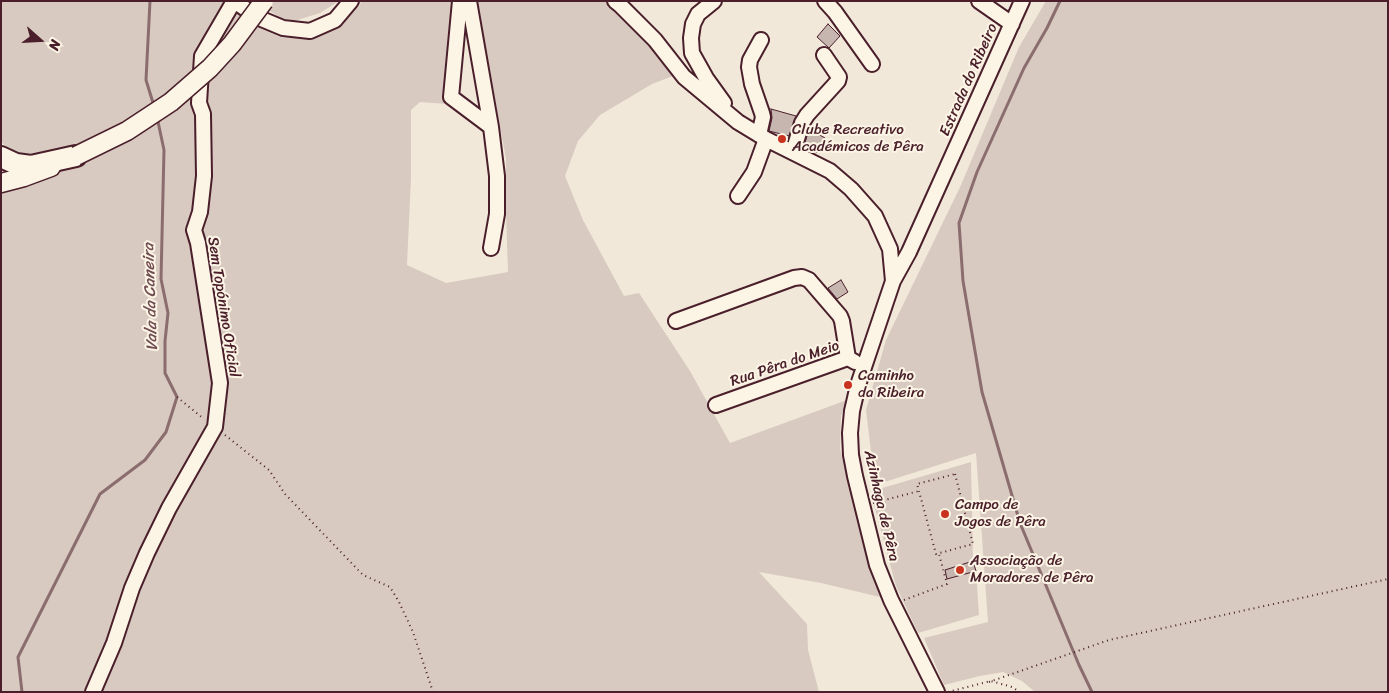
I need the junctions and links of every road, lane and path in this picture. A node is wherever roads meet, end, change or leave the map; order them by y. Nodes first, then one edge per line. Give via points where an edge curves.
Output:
1 (234, 1) edge
2 (264, 1) edge
3 (351, 1) edge
4 (460, 1) edge
5 (470, 1) edge
6 (615, 1) edge
7 (714, 1) edge
8 (825, 1) edge
9 (979, 1) edge
10 (1022, 1) edge
11 (1012, 24) junction
12 (761, 40) dead end
13 (824, 55) dead end
14 (872, 64) dead end
15 (738, 122) junction
16 (491, 127) junction
17 (763, 137) junction
18 (793, 152) junction
19 (76, 156) junction
20 (1, 157) edge
21 (1, 175) edge
22 (1, 183) edge
23 (738, 196) dead end
24 (491, 248) dead end
25 (894, 281) junction
26 (676, 322) dead end
27 (848, 358) junction
28 (864, 367) junction
29 (177, 397) dead end
30 (716, 405) dead end
31 (215, 427) junction
32 (919, 491) junction
33 (862, 506) junction
34 (939, 554) junction
35 (1388, 579) edge
36 (903, 600) dead end
37 (989, 682) junction
38 (93, 692) edge
39 (433, 692) edge
40 (937, 692) edge
41 (947, 692) edge
42 (1020, 692) edge

1 - 3 street via 259,18 283,28 310,30 335,20
1 - 31 street, Sem Topónimo Oficial via 202,56 199,103 204,176 200,212 194,230 220,383
2 - 19 main road, bridge via 232,44 184,91 127,131
4 - 16 street via 451,97
5 - 16 street
6 - 15 street, Azinhaga de Pêra via 654,40 684,77
7 - 15 street via 698,14 693,24 692,53
8 - 14 street
9 - 11 street
10 - 11 street, Estrada do Ribeiro
11 - 25 street, Estrada do Ribeiro
12 - 17 street via 749,67 762,113
13 - 18 street via 839,77 838,81 807,115
15 - 17 street, Azinhaga de Pêra
16 - 24 street via 497,176 497,214
17 - 18 street, Azinhaga de Pêra
17 - 23 street via 754,172
18 - 25 street, Azinhaga de Pêra via 830,171 875,216 890,249
19 - 20 highway via 31,166
19 - 21 main road
19 - 22 main road via 37,173
25 - 28 street, Azinhaga de Pêra
26 - 27 street via 794,278 805,278 840,316
27 - 28 street, Rua Pêra do Meio
27 - 30 street, Rua Pêra do Meio
28 - 33 street, Azinhaga de Pêra via 850,432 852,462
29 - 31 path
31 - 38 street, Sem Topónimo Oficial via 168,508 147,553
31 - 39 path via 269,470 285,494 363,575 390,587 413,632
32 - 33 path
32 - 34 path via 936,554
32 - 34 path via 917,484 955,474 973,544
33 - 40 street, Azinhaga de Pêra via 877,565 891,600
34 - 36 path via 947,584
35 - 37 path via 1109,640
37 - 41 path
37 - 42 path

